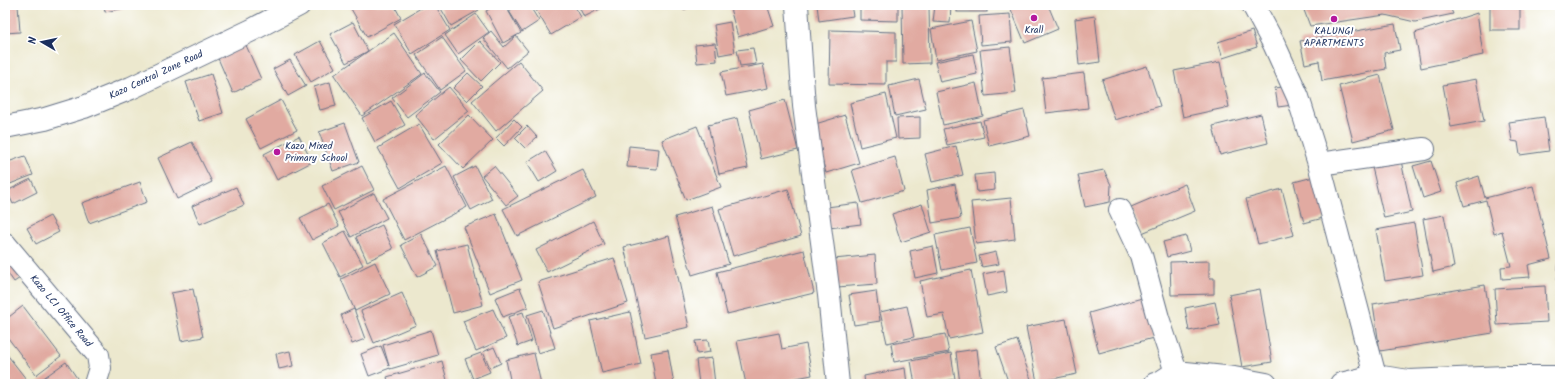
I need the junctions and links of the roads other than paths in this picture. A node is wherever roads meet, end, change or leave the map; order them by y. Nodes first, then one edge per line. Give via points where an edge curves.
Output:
1 (299, 5) edge
2 (797, 5) edge
3 (1253, 5) edge
4 (5, 127) edge
5 (1424, 149) dead end
6 (1319, 164) junction
7 (1120, 210) dead end
8 (5, 244) edge
9 (1176, 372) junction
10 (1376, 376) junction
11 (1560, 377) edge
12 (95, 384) edge
13 (838, 384) edge
14 (1155, 384) edge
15 (1266, 384) edge
16 (1341, 384) edge

1 - 4 street, Kazo Central Zone Road via 131,88 84,107 45,119
2 - 13 street via 804,106
3 - 6 street via 1298,97
5 - 6 street
6 - 10 street
7 - 9 street via 1142,255 1158,318
8 - 12 street, Kazo LC1 Office Road via 98,355 100,368
9 - 14 street
9 - 15 street
10 - 11 street via 1409,381
10 - 16 street

